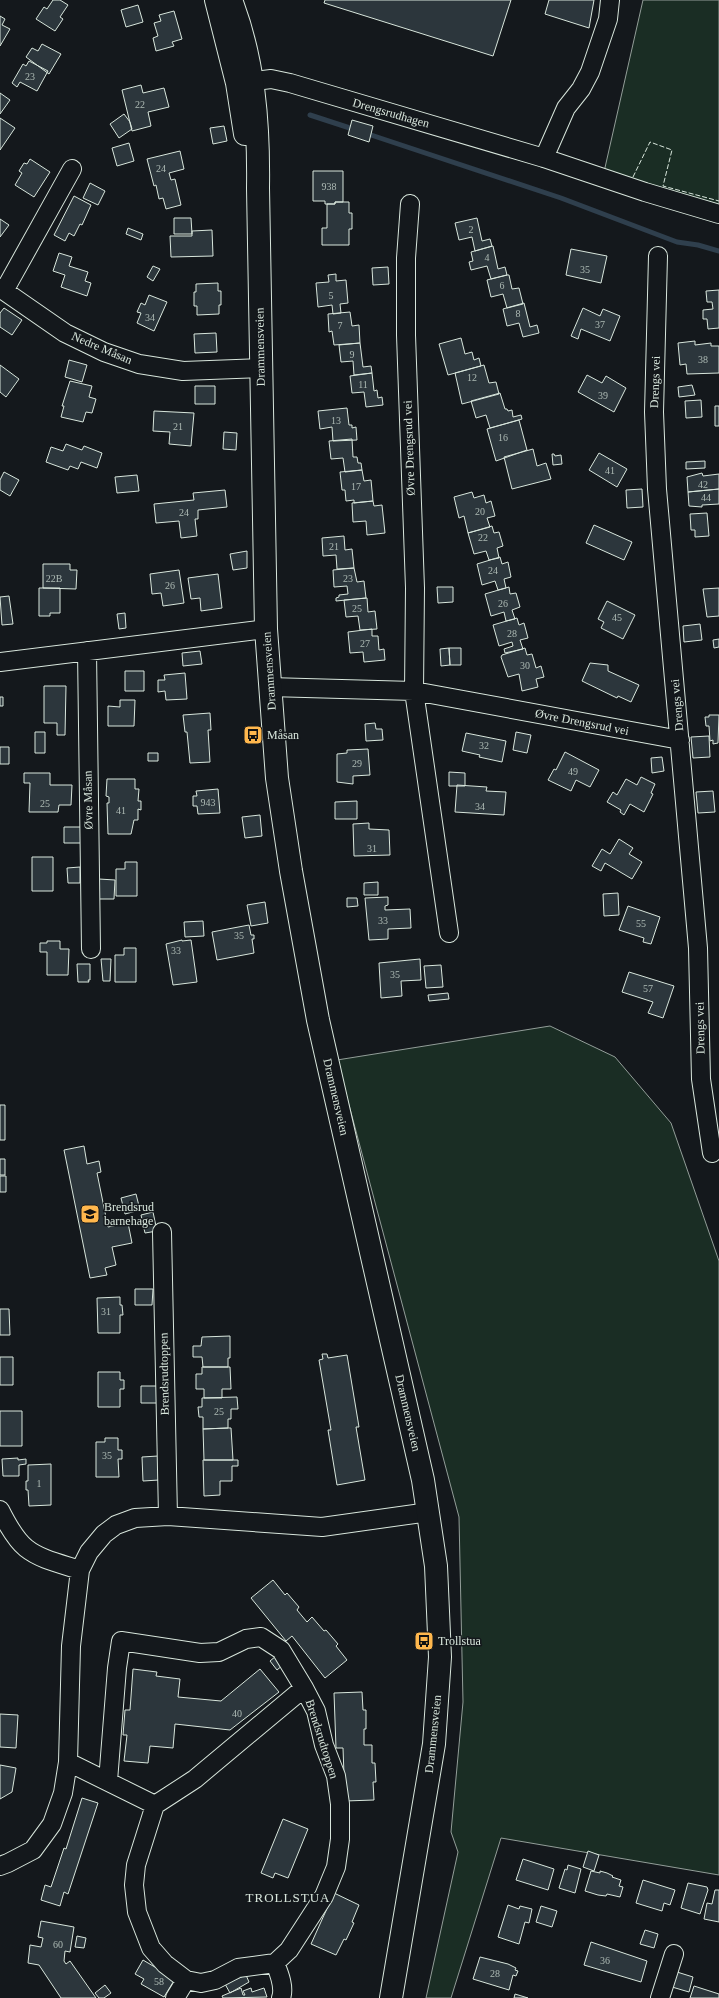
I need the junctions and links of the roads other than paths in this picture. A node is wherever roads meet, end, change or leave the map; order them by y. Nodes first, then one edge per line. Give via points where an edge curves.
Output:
1 (216, 0) edge
2 (231, 0) edge
3 (610, 0) edge
4 (244, 82) junction
5 (544, 158) junction
6 (72, 169) dead end
7 (410, 204) dead end
8 (719, 214) edge
9 (658, 256) dead end
10 (2, 290) edge
11 (260, 368) junction
12 (266, 629) junction
13 (87, 651) junction
14 (0, 662) edge
15 (269, 687) junction
16 (414, 691) junction
17 (680, 740) junction
18 (449, 934) dead end
19 (91, 949) dead end
20 (712, 1153) dead end
21 (162, 1232) dead end
22 (0, 1510) edge
23 (429, 1512) junction
24 (168, 1516) junction
25 (80, 1570) junction
26 (304, 1688) junction
27 (68, 1762) junction
28 (108, 1781) junction
29 (154, 1805) junction
30 (0, 1866) edge
31 (674, 1954) dead end
32 (275, 1963) junction
33 (186, 1980) junction
34 (175, 1998) edge
35 (281, 1998) edge
36 (392, 1998) edge
37 (660, 1998) edge

1 - 4 main road, Drammensveien
2 - 4 main road, Drammensveien via 246,46
3 - 5 street via 608,19 590,72 566,108
4 - 5 street, Drengsrudhagen via 271,79 290,83
4 - 11 main road, Drammensveien via 247,146 258,188
5 - 8 street, Drengsrudhagen
6 - 10 street, Nedre Måsan
7 - 16 street, Øvre Drengsrud vei via 406,258 406,335 415,588
9 - 17 street, Drengs vei via 654,412 657,489
10 - 11 street, Nedre Måsan via 66,333 104,352 139,364 183,370
11 - 12 main road, Drammensveien
12 - 13 street
12 - 15 main road, Drammensveien
13 - 14 street
13 - 19 street, Øvre Måsan
15 - 16 street, Øvre Drengsrud vei
15 - 23 main road, Drammensveien via 277,778 303,944
16 - 17 street, Øvre Drengsrud vei
16 - 18 street, Øvre Drengsrud vei
17 - 20 street, Drengs vei via 698,948 701,1079
21 - 24 street, Brendsrudtoppen
22 - 25 street via 25,1548 50,1561
23 - 24 street via 322,1528
23 - 36 main road, Drammensveien via 439,1616 434,1744
24 - 25 street via 135,1518 116,1525 104,1534 89,1552
25 - 27 street via 71,1646
26 - 28 street, Brendsrudtoppen via 281,1650 260,1637 246,1639 220,1652 200,1653 121,1641
26 - 29 street, Brendsrudtoppen via 195,1779
26 - 32 street, Brendsrudtoppen via 316,1711 324,1745 336,1776 340,1804 339,1846 336,1867 324,1896 289,1950
27 - 28 street
27 - 30 street via 63,1793 52,1824 32,1850
28 - 29 street
29 - 33 street via 136,1865 134,1885 137,1912 151,1948 165,1964
31 - 37 street
32 - 33 street via 238,1968 215,1980 201,1983
32 - 35 street via 280,1978
33 - 34 street

